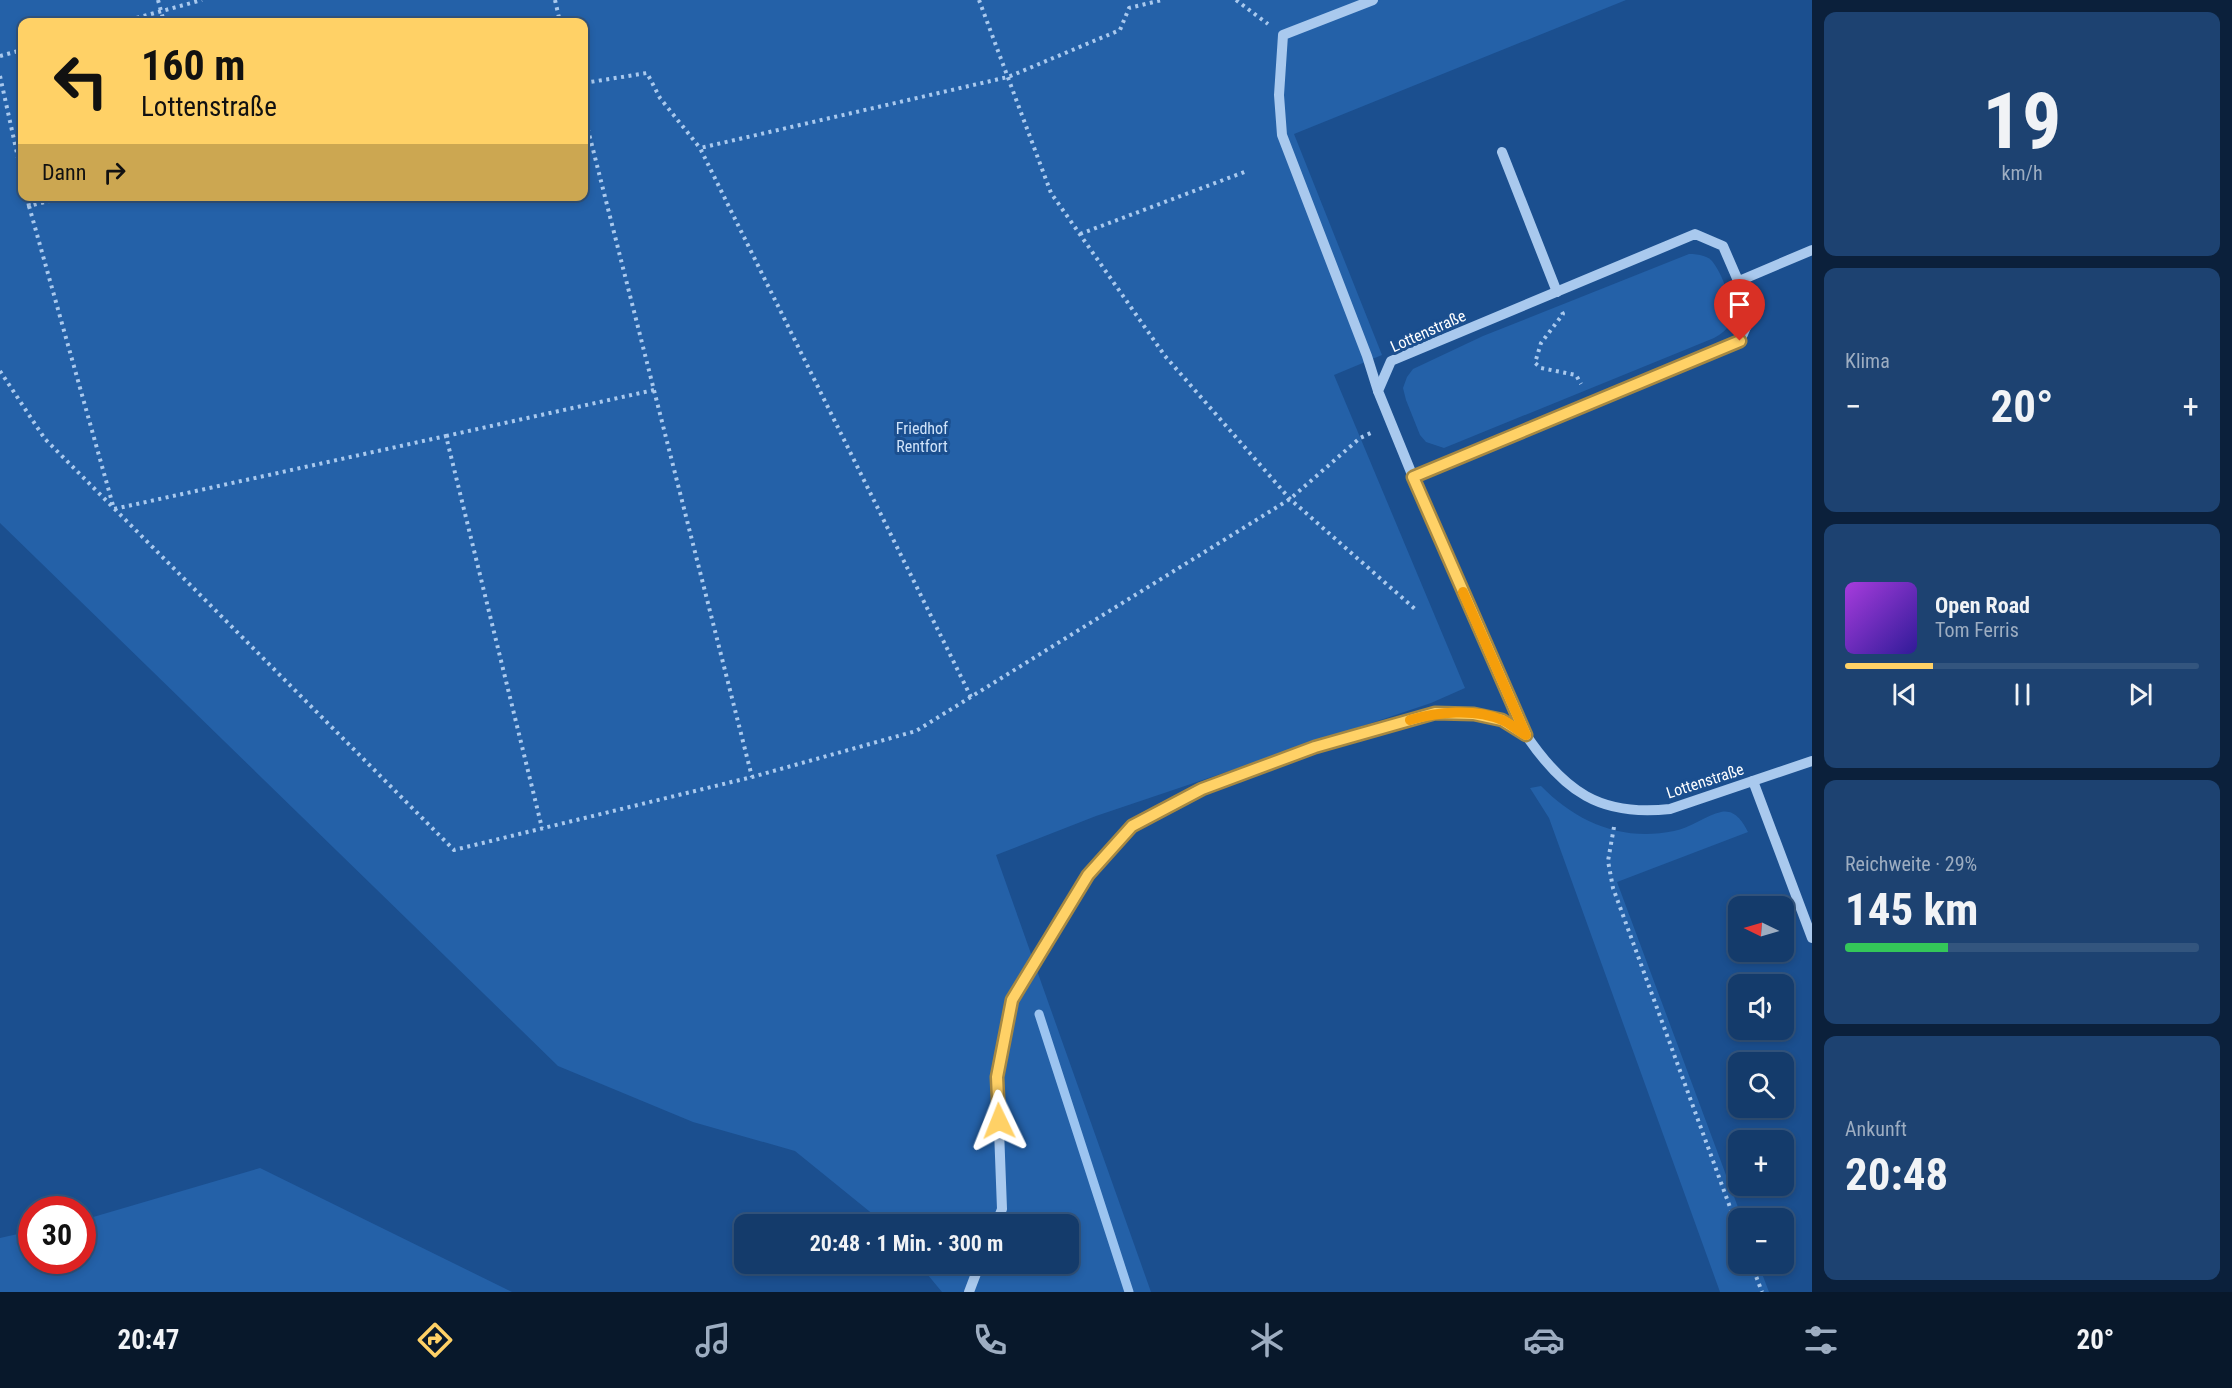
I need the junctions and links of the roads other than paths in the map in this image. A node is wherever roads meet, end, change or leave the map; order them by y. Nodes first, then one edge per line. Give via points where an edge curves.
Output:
1 (1373, 0) edge
2 (1502, 152) dead end
3 (1812, 250) edge
4 (1739, 281) junction
5 (1557, 292) junction
6 (1378, 391) junction
7 (1413, 477) junction
8 (1526, 735) junction
9 (1812, 761) edge
10 (1753, 781) junction
11 (1812, 938) edge
12 (1000, 1214) edge
13 (976, 1274) edge
14 (969, 1292) edge

1 - 6 street via 1283,35 1279,95 1282,135
2 - 5 street
3 - 4 street
4 - 5 street, Lottenstraße via 1723,246 1695,234
4 - 7 street, Lottenstraße via 1752,313 1740,341
5 - 6 street, Lottenstraße via 1391,361
6 - 7 street, Lottenstraße
7 - 8 street, Lottenstraße
8 - 10 street, Lottenstraße via 1562,781 1587,798 1617,809 1670,809
8 - 12 street, Lottenstraße via 1502,720 1474,714 1435,713 1315,747 1202,789 1132,826 1088,875 1012,1000 997,1077
9 - 10 street, Lottenstraße
10 - 11 street
13 - 14 street

